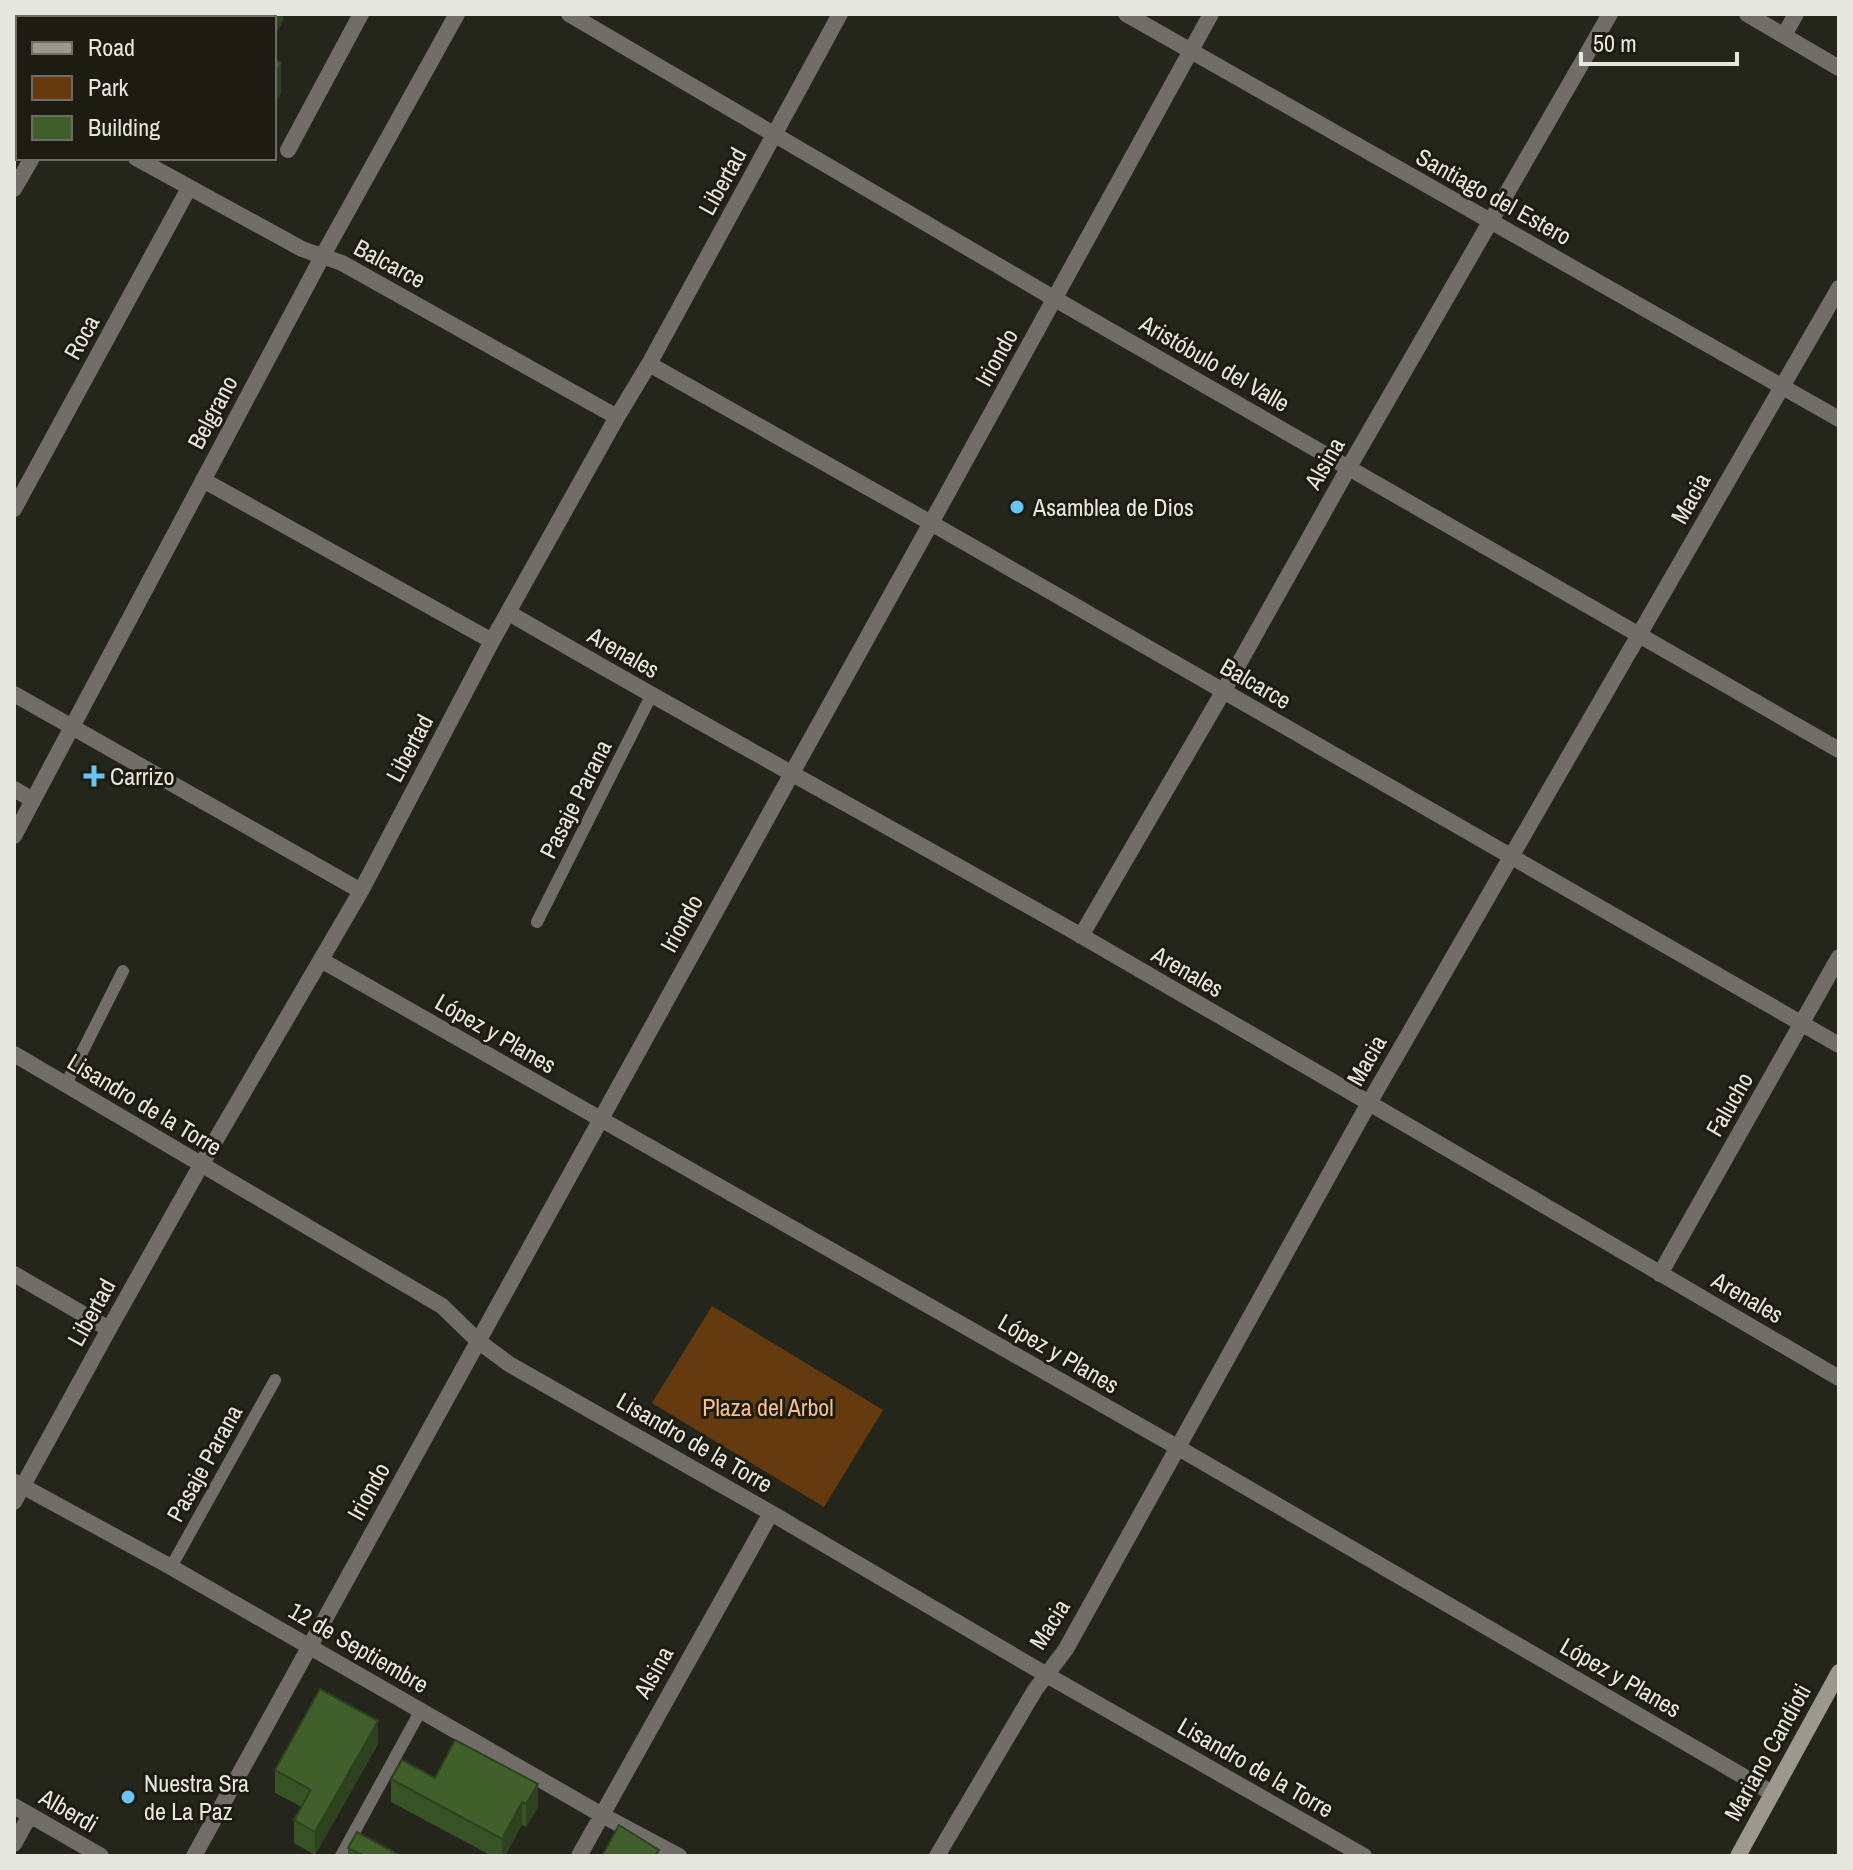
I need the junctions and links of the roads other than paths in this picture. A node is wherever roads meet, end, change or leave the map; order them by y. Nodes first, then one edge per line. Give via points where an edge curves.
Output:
1 (361, 14) edge
2 (457, 14) edge
3 (569, 14) edge
4 (840, 14) edge
5 (1126, 14) edge
6 (1211, 14) edge
7 (1610, 14) edge
8 (1747, 14) edge
9 (1796, 14) edge
10 (1784, 35) junction
11 (1190, 51) junction
12 (1839, 68) edge
13 (775, 134) junction
14 (288, 150) dead end
15 (31, 160) edge
16 (140, 160) edge
17 (189, 188) junction
18 (14, 189) edge
19 (1491, 223) junction
20 (322, 257) junction
21 (1839, 288) edge
22 (1055, 299) junction
23 (649, 364) junction
24 (1783, 386) junction
25 (617, 417) junction
26 (1839, 419) edge
27 (1349, 467) junction
28 (203, 480) junction
29 (14, 509) edge
30 (931, 523) junction
31 (509, 613) junction
32 (1639, 635) junction
33 (492, 641) junction
34 (1223, 692) junction
35 (14, 694) edge
36 (651, 696) junction
37 (72, 728) junction
38 (1839, 750) edge
39 (792, 773) junction
40 (14, 789) edge
41 (33, 800) junction
42 (14, 836) edge
43 (1512, 856) junction
44 (361, 891) junction
45 (537, 922) dead end
46 (1081, 936) junction
47 (1839, 957) edge
48 (321, 960) junction
49 (123, 971) dead end
50 (1802, 1023) junction
51 (1839, 1045) edge
52 (14, 1054) edge
53 (66, 1084) junction
54 (1369, 1103) junction
55 (600, 1120) junction
56 (201, 1165) junction
57 (14, 1274) edge
58 (1660, 1274) junction
59 (109, 1329) junction
60 (478, 1341) junction
61 (1839, 1378) edge
62 (275, 1380) dead end
63 (1177, 1447) junction
64 (18, 1484) edge
65 (14, 1502) edge
66 (771, 1513) junction
67 (171, 1567) junction
68 (310, 1646) junction
69 (1839, 1672) edge
70 (1045, 1674) junction
71 (421, 1710) junction
72 (1772, 1793) junction
73 (14, 1806) edge
74 (30, 1815) junction
75 (602, 1815) junction
76 (14, 1844) edge
77 (101, 1856) edge
78 (194, 1856) edge
79 (341, 1856) edge
80 (579, 1856) edge
81 (679, 1856) edge
82 (937, 1856) edge
83 (1364, 1856) edge
84 (1738, 1856) edge

1 - 14 street
2 - 20 street, Belgrano
3 - 13 street, Aristóbulo del Valle
4 - 13 street, Libertad
5 - 11 street, Santiago del Estero
6 - 11 street, Iriondo
7 - 19 street, Alsina
8 - 10 street
9 - 10 street
10 - 12 street
11 - 19 street, Santiago del Estero
11 - 22 street, Iriondo
13 - 22 street, Aristóbulo del Valle
13 - 23 street, Libertad
15 - 18 street
16 - 17 street, Balcarce
17 - 20 street, Balcarce
17 - 29 street, Roca
19 - 24 street, Santiago del Estero
19 - 27 street, Alsina
20 - 25 street, Balcarce via 342,263
20 - 28 street, Belgrano
21 - 24 street, Macia
22 - 27 street, Aristóbulo del Valle
22 - 30 street, Iriondo
23 - 25 street, Libertad
23 - 30 street, Balcarce
24 - 26 street, Santiago del Estero
24 - 32 street, Macia
25 - 31 street, Libertad
27 - 32 street, Aristóbulo del Valle
27 - 34 street, Alsina
28 - 33 street
28 - 37 street, Belgrano
30 - 34 street, Balcarce
30 - 39 street, Iriondo
31 - 33 street, Libertad
31 - 36 street, Arenales
32 - 38 street, Aristóbulo del Valle
32 - 43 street, Macia
33 - 44 street, Libertad
34 - 43 street, Balcarce
34 - 46 street, Alsina
35 - 37 street
36 - 39 street, Arenales
36 - 45 lane, Pasaje Parana
37 - 41 street, Belgrano
37 - 44 street
39 - 46 street, Arenales
39 - 55 street, Iriondo
40 - 41 street
41 - 42 street, Belgrano
43 - 50 street, Balcarce
43 - 54 street, Macia
44 - 48 street, Libertad
46 - 54 street, Arenales
47 - 50 street, Falucho
48 - 55 street, López y Planes
48 - 56 street, Libertad
49 - 53 lane
50 - 51 street, Balcarce
50 - 58 street, Falucho
52 - 53 street, Lisandro de la Torre
53 - 56 street, Lisandro de la Torre
54 - 58 street, Arenales
54 - 63 street, Macia
55 - 60 street, Iriondo
55 - 63 street, López y Planes
56 - 59 street, Libertad
56 - 60 street, Lisandro de la Torre via 442,1306
57 - 59 street
58 - 61 street, Arenales
59 - 64 street, Libertad
60 - 66 street, Lisandro de la Torre via 509,1364
60 - 68 street, Iriondo
62 - 67 lane, Pasaje Parana
63 - 70 street, Macia via 1066,1649
63 - 72 street, López y Planes
64 - 65 street, Libertad
64 - 67 street, 12 de Septiembre
66 - 70 street, Lisandro de la Torre
66 - 75 street, Alsina
67 - 68 street, 12 de Septiembre
68 - 71 street, 12 de Septiembre
68 - 78 street, Iriondo
69 - 72 street, Mariano Candioti
70 - 82 street, Macia
70 - 83 street, Lisandro de la Torre
71 - 75 street, 12 de Septiembre
71 - 79 lane
72 - 84 street, Mariano Candioti
73 - 74 street, Alberdi
74 - 76 street
74 - 77 street, Alberdi
75 - 80 street, Alsina
75 - 81 street, 12 de Septiembre

